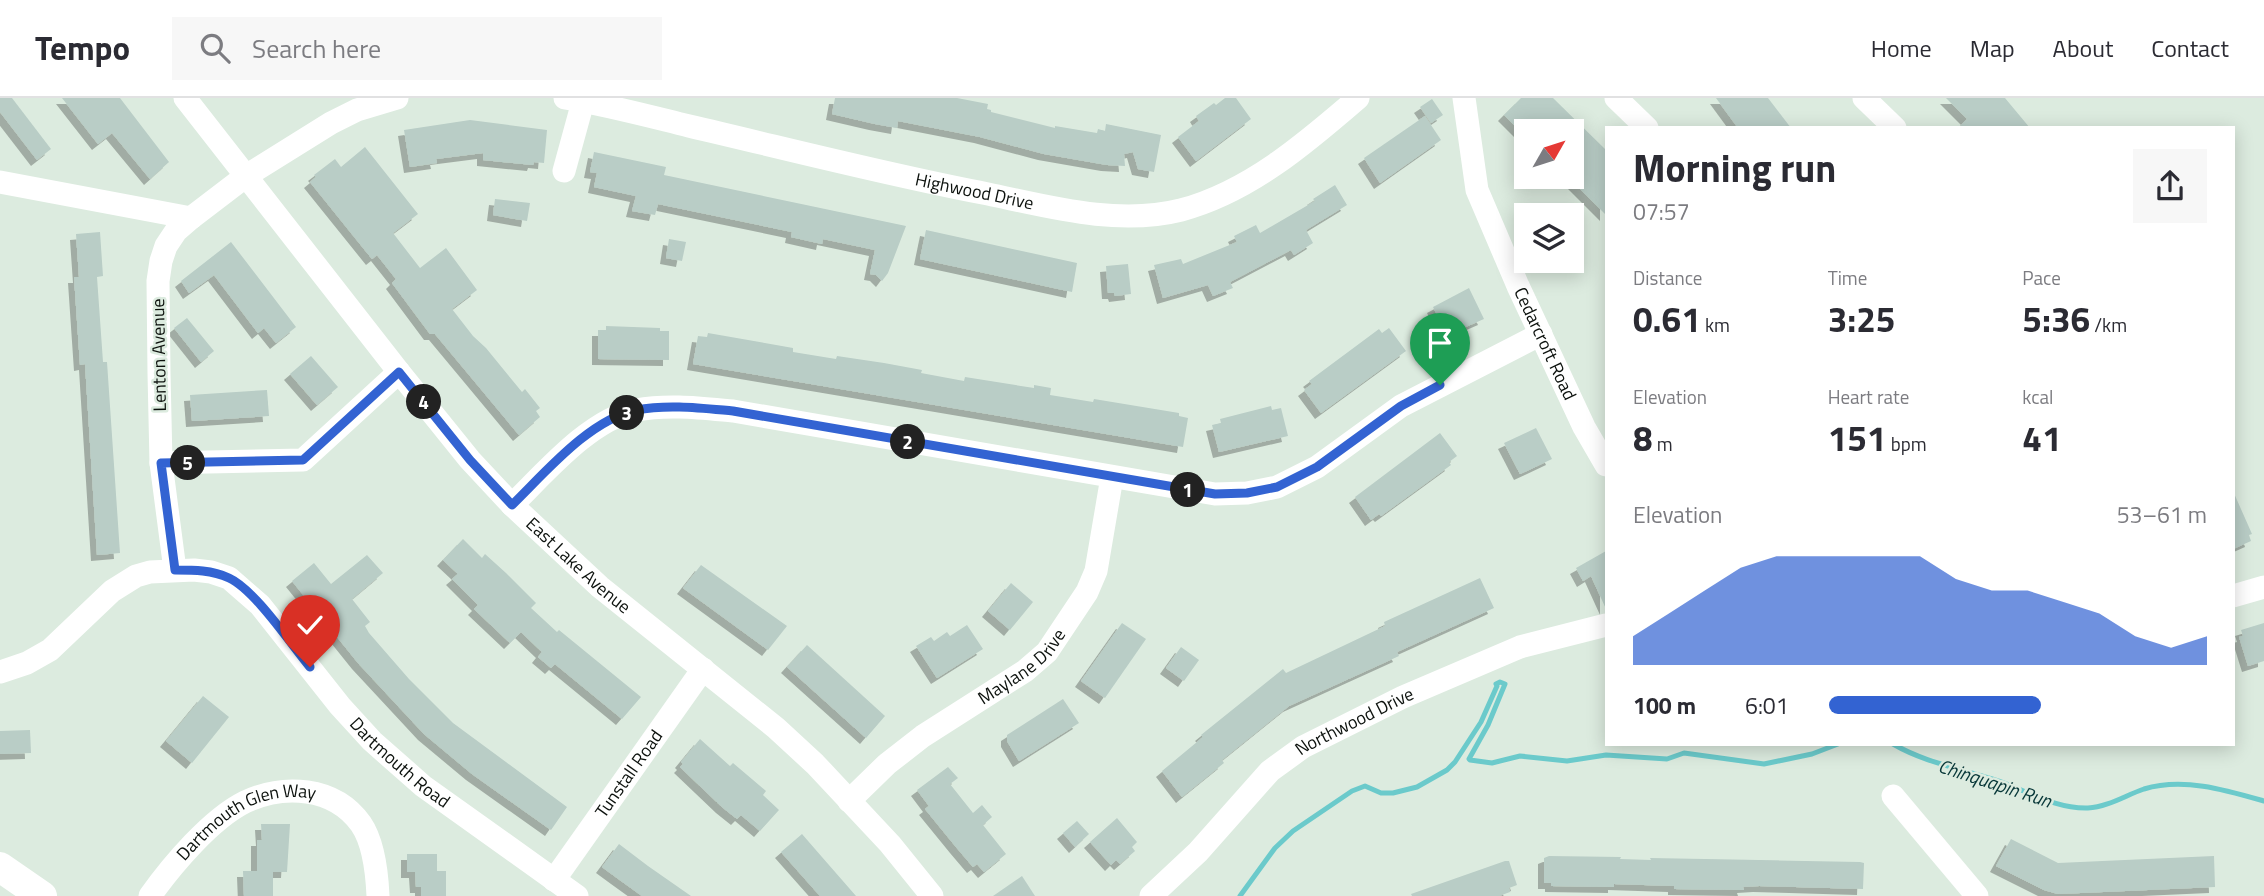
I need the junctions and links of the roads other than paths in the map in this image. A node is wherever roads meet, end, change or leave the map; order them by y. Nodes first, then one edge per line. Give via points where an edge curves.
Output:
1 (185, 98) edge
2 (397, 98) edge
3 (1358, 98) edge
4 (1464, 98) edge
5 (1616, 98) edge
6 (1864, 98) edge
7 (577, 99) edge
8 (1645, 126) edge
9 (1893, 126) edge
10 (565, 171) dead end
11 (246, 176) junction
12 (0, 182) edge
13 (191, 218) junction
14 (1541, 334) junction
15 (399, 372) junction
16 (161, 463) junction
17 (1605, 463) edge
18 (1112, 477) junction
19 (512, 505) junction
20 (175, 570) junction
21 (2264, 587) edge
22 (2235, 595) edge
23 (1605, 625) edge
24 (703, 669) junction
25 (0, 672) edge
26 (1893, 796) dead end
27 (849, 801) junction
28 (0, 867) edge
29 (554, 880) junction
30 (42, 896) edge
31 (150, 896) edge
32 (378, 896) edge
33 (577, 896) edge
34 (932, 896) edge
35 (1151, 896) edge
36 (1977, 896) edge

1 - 11 street, East Lake Avenue
2 - 11 street via 331,123
3 - 7 street, Highwood Drive via 1292,151 1215,200 1177,211 1114,215 947,186
4 - 14 street, Cedarcroft Road via 1477,190
5 - 8 street
6 - 9 street
7 - 10 street
11 - 13 street, Lenton Avenue
11 - 15 street, East Lake Avenue
12 - 13 street
13 - 16 street, Lenton Avenue via 166,246 158,281
14 - 17 street, Cedarcroft Road
14 - 18 street via 1401,406 1317,467 1277,487 1215,494
15 - 16 street via 303,460
15 - 19 street, East Lake Avenue
16 - 20 street, Lenton Avenue
18 - 19 street via 733,411 673,407 633,411 587,434
18 - 27 street, Maylane Drive via 1096,571 1047,652 923,736
19 - 24 street, East Lake Avenue via 600,587
20 - 25 street, Dartmouth Road via 143,574 123,583 50,650
20 - 29 street, Dartmouth Road via 211,572 237,582 372,741 423,786
21 - 22 street
23 - 35 street, Northwood Drive via 1520,647 1403,697 1303,747 1270,771 1198,852
24 - 27 street, East Lake Avenue via 776,728
24 - 29 street, Tunstall Road
26 - 36 street
27 - 34 street, East Lake Avenue
28 - 30 main road
29 - 33 street, Dartmouth Road
31 - 32 street, Dartmouth Glen Way via 222,817 272,791 290,790 331,800 361,824 371,848

